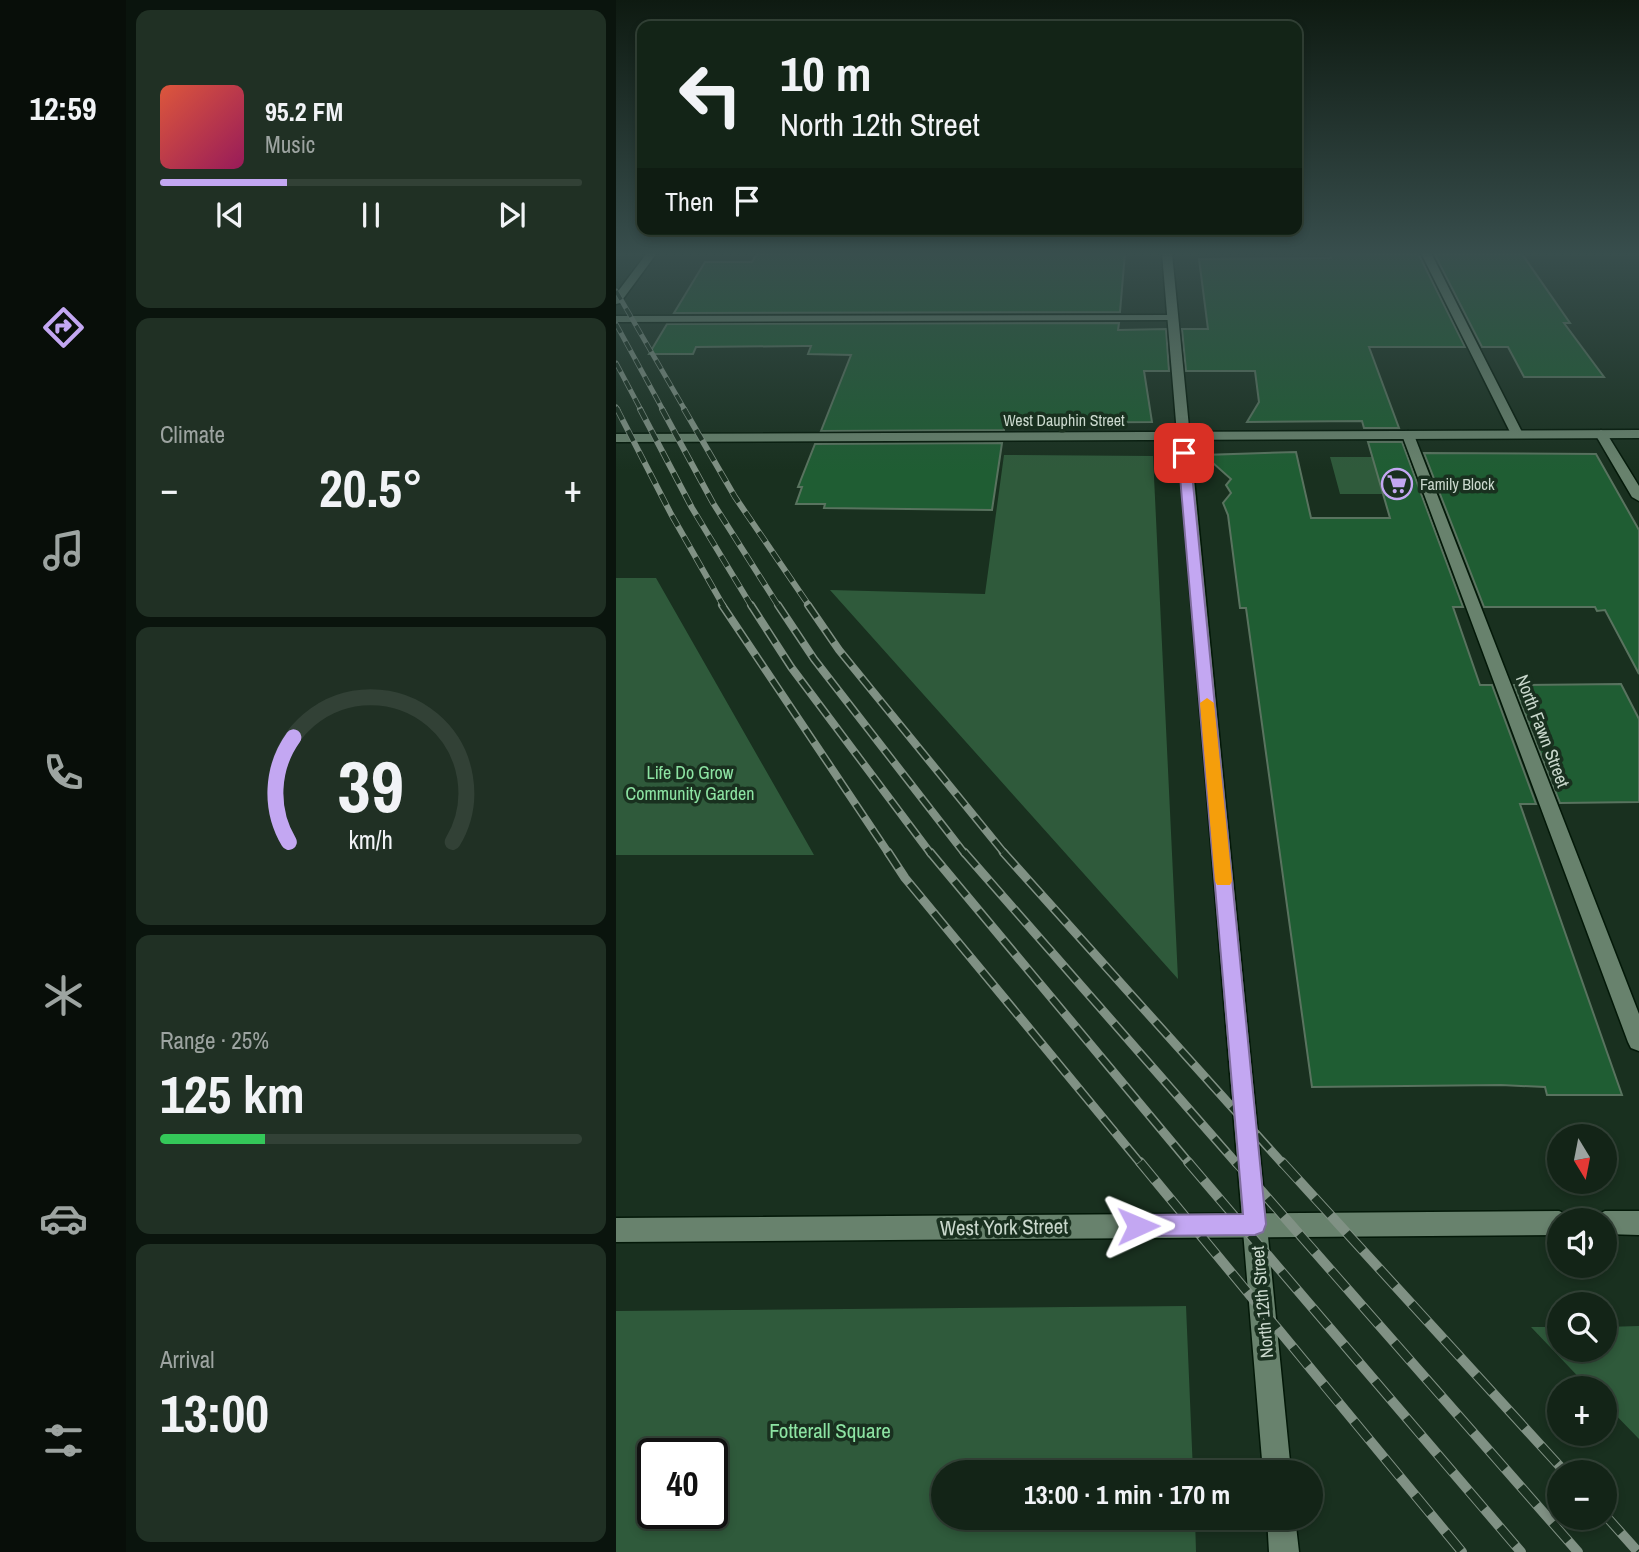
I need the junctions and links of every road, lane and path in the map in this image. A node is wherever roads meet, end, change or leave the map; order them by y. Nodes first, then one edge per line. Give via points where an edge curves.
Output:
1 (1173, 325) edge
2 (1462, 325) edge
3 (1517, 434) junction
4 (1601, 434) junction
5 (1639, 434) edge
6 (1408, 435) junction
7 (1182, 436) junction
8 (616, 438) edge
9 (1639, 497) edge
10 (1639, 1042) edge
11 (1547, 1223) edge
12 (1617, 1223) edge
13 (1639, 1223) edge
14 (1255, 1224) junction
15 (616, 1230) edge
16 (1276, 1460) edge
17 (1282, 1530) edge
18 (1284, 1552) edge

1 - 7 street, North 12th Street
2 - 3 street
3 - 4 street, West Dauphin Street
3 - 6 street, West Dauphin Street
4 - 5 street, West Dauphin Street
4 - 9 street
6 - 7 street, West Dauphin Street
6 - 10 street, North Fawn Street
7 - 8 street, West Dauphin Street
7 - 14 street, North 12th Street
11 - 14 street, West York Street
12 - 13 street
14 - 15 street, West York Street
14 - 16 street, North 12th Street
17 - 18 street

